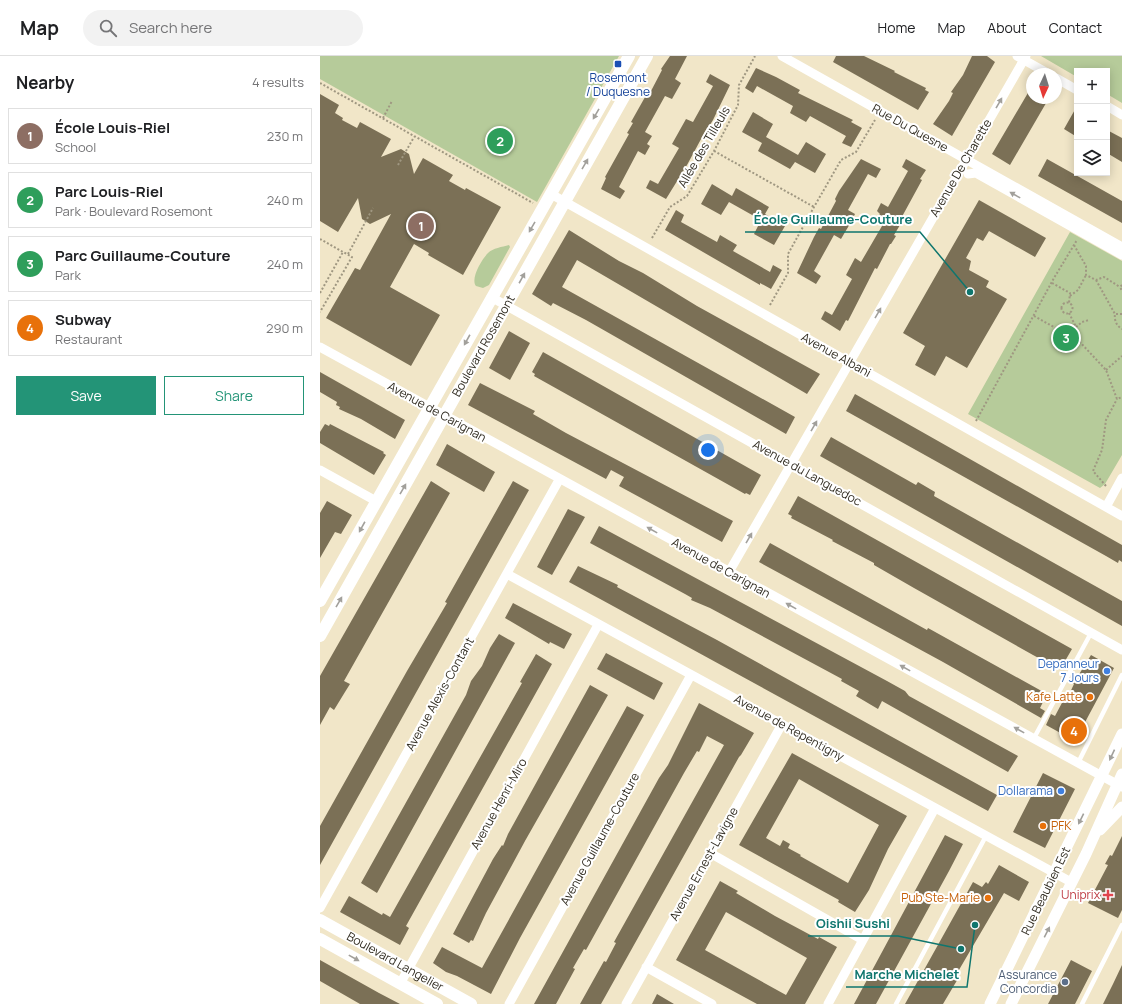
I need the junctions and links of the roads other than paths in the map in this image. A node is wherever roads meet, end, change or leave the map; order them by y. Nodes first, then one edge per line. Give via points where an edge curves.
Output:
1 (629, 56) edge
2 (647, 56) edge
3 (782, 56) edge
4 (1022, 57) edge
5 (1039, 68) edge
6 (1062, 81) edge
7 (1074, 88) edge
8 (1110, 108) edge
9 (1122, 115) edge
10 (966, 159) junction
11 (968, 174) dead end
12 (550, 194) junction
13 (564, 202) junction
14 (1122, 247) edge
15 (1122, 255) edge
16 (491, 297) junction
17 (506, 305) junction
18 (320, 347) edge
19 (850, 363) junction
20 (429, 408) junction
21 (444, 416) junction
22 (792, 464) junction
23 (320, 470) edge
24 (1122, 478) edge
25 (559, 480) junction
26 (376, 501) junction
27 (1106, 507) junction
28 (1122, 516) edge
29 (729, 572) junction
30 (507, 574) junction
31 (320, 601) edge
32 (598, 625) junction
33 (1091, 633) junction
34 (320, 636) edge
35 (1122, 650) edge
36 (691, 675) junction
37 (1122, 675) edge
38 (782, 724) junction
39 (1122, 734) edge
40 (1034, 738) junction
41 (1078, 763) junction
42 (1114, 780) edge
43 (935, 808) junction
44 (1122, 808) edge
45 (986, 836) junction
46 (1093, 838) junction
47 (710, 853) junction
48 (1055, 873) junction
49 (1072, 882) junction
50 (320, 908) edge
51 (320, 920) edge
52 (1122, 925) edge
53 (320, 939) edge
54 (863, 940) junction
55 (1019, 946) junction
56 (1036, 954) junction
57 (646, 967) junction
58 (408, 968) junction
59 (400, 984) junction
60 (437, 1004) edge
61 (471, 1004) edge
62 (509, 1004) edge
63 (626, 1004) edge
64 (712, 1004) edge
65 (828, 1004) edge
66 (896, 1004) edge
67 (990, 1004) edge
68 (1011, 1004) edge
69 (1082, 1004) edge

1 -> 12 main road, Boulevard Rosemont
13 -> 2 main road, Boulevard Rosemont
3 - 10 street, Rue Du Quesne
4 - 5 street
10 -> 4 street, Avenue De Charette
6 - 7 street
8 - 9 street
10 - 14 street, Rue Du Quesne
19 -> 10 street, Avenue De Charette
15 -> 11 street via 976,173
12 - 13 street, Avenue Albani
12 -> 16 main road, Boulevard Rosemont
17 -> 13 main road, Boulevard Rosemont
13 - 19 street, Avenue Albani
16 - 17 street, Avenue du Languedoc
16 -> 20 main road, Boulevard Rosemont
17 - 21 main road, Boulevard Rosemont
17 - 22 street, Avenue du Languedoc
18 - 20 street, Avenue de Carignan
22 -> 19 street, Avenue De Charette
19 - 27 street, Avenue Albani
20 - 21 street, Avenue de Carignan
20 - 26 main road, Boulevard Rosemont
21 - 25 street, Avenue de Carignan
34 -> 21 main road, Boulevard Rosemont
29 -> 22 street, Avenue De Charette
22 - 33 street, Avenue du Languedoc
23 - 26 street
24 - 27 street
29 -> 25 street, Avenue de Carignan
25 - 30 street, Avenue Alexis-Contant
26 -> 31 main road, Boulevard Rosemont
27 - 28 street, Avenue Albani
40 -> 29 street, Avenue de Carignan
30 - 32 street, Avenue de Repentigny
30 - 50 street, Avenue Alexis-Contant
32 - 36 street, Avenue de Repentigny
32 - 58 street, Avenue Henri-Miro
33 - 35 street, Avenue du Languedoc
33 - 40 lane
36 - 38 street, Avenue de Repentigny
36 - 62 street, Avenue Guillaume-Couture
37 - 41 lane
38 - 43 street, Avenue de Repentigny
38 - 47 street, Avenue Ernest-Lavigne
39 -> 42 street, Rue Beaubien Est
40 - 41 street, Avenue de Carignan
41 - 42 street, Avenue de Carignan
42 - 46 street, Rue Beaubien Est
42 -> 48 street, Rue Beaubien Est
43 - 45 street, Avenue de Repentigny
43 - 54 street
44 - 46 street, Rue Beaubien Est
45 - 48 street, Avenue de Repentigny
45 - 66 lane
46 - 49 street, Rue Beaubien Est
47 - 54 street
47 - 57 street, Avenue Ernest-Lavigne
48 - 49 street, Avenue de Repentigny
48 - 55 street, Rue Beaubien Est
56 -> 49 street, Rue Beaubien Est
51 - 58 main road, Boulevard Langelier
52 - 69 lane
53 -> 59 main road, Boulevard Langelier
54 - 65 street
55 - 56 street
55 - 67 street, Rue Beaubien Est
56 - 68 street, Rue Beaubien Est
57 - 63 street, Avenue Ernest-Lavigne
57 - 64 street
58 - 59 street, Avenue Henri-Miro
58 - 61 main road, Boulevard Langelier
59 - 60 main road, Boulevard Langelier

